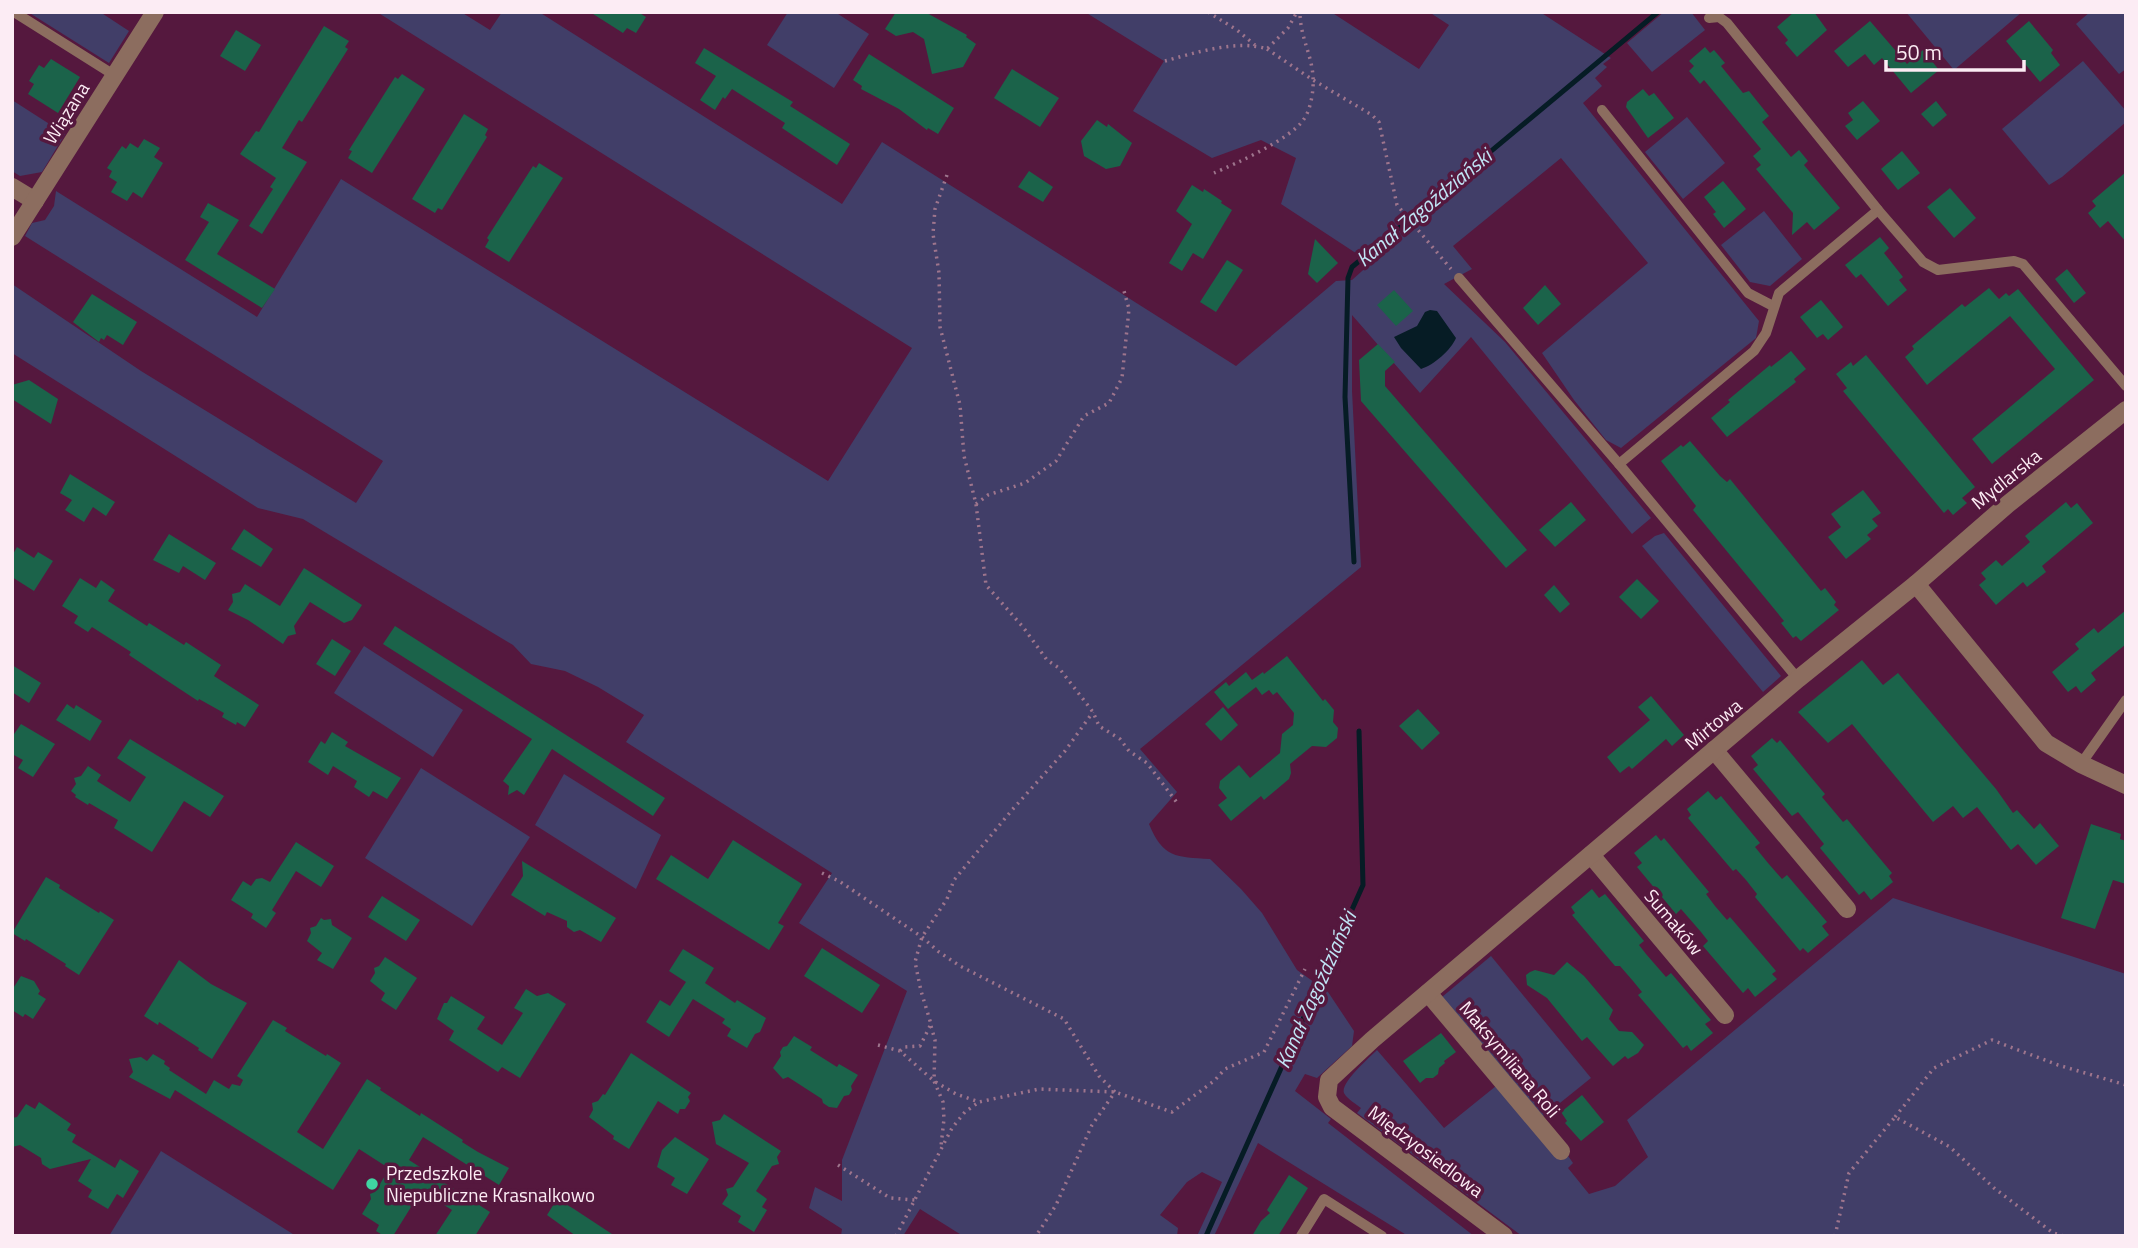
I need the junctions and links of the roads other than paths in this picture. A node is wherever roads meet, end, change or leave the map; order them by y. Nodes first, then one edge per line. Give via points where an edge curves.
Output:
1 (14, 12) edge
2 (155, 12) edge
3 (1709, 18) dead end
4 (114, 75) junction
5 (1602, 110) dead end
6 (12, 187) edge
7 (35, 201) junction
8 (1878, 210) junction
9 (12, 237) edge
10 (1459, 278) road end
11 (1773, 306) junction
12 (2126, 386) edge
13 (2126, 410) edge
14 (1619, 464) junction
15 (1916, 584) junction
16 (1798, 679) junction
17 (2126, 699) edge
18 (1714, 750) junction
19 (2081, 764) junction
20 (2126, 785) edge
21 (1591, 855) junction
22 (1847, 909) dead end
23 (1428, 993) junction
24 (1724, 1015) dead end
25 (1327, 1097) joint
26 (1561, 1151) dead end
27 (1301, 1236) edge
28 (1382, 1236) edge
29 (1504, 1236) edge

1 - 4 lane
2 - 4 street, Wiązana
3 - 8 lane via 1720,17 1727,23
4 - 7 street, Wiązana
5 - 11 lane via 1748,293
6 - 7 street
7 - 9 street, Wiązana
8 - 11 lane via 1779,293
8 - 12 lane via 1923,262 1938,270 2014,261 2023,264
10 - 14 lane
11 - 14 lane via 1766,333 1754,352
13 - 15 street, Mydlarska
14 - 16 lane
15 - 16 street, Mirtowa
15 - 19 street via 2029,725 2046,743
16 - 18 street, Mirtowa
17 - 19 lane
18 - 21 street, Mirtowa
18 - 22 street
19 - 20 street
21 - 23 street, Mirtowa
21 - 24 street, Sumaków
23 - 25 street, Mirtowa via 1329,1080
23 - 26 street, Maksymiliana Roli
25 - 29 street, Międzyosiedlowa via 1332,1107
27 - 28 lane via 1324,1199

